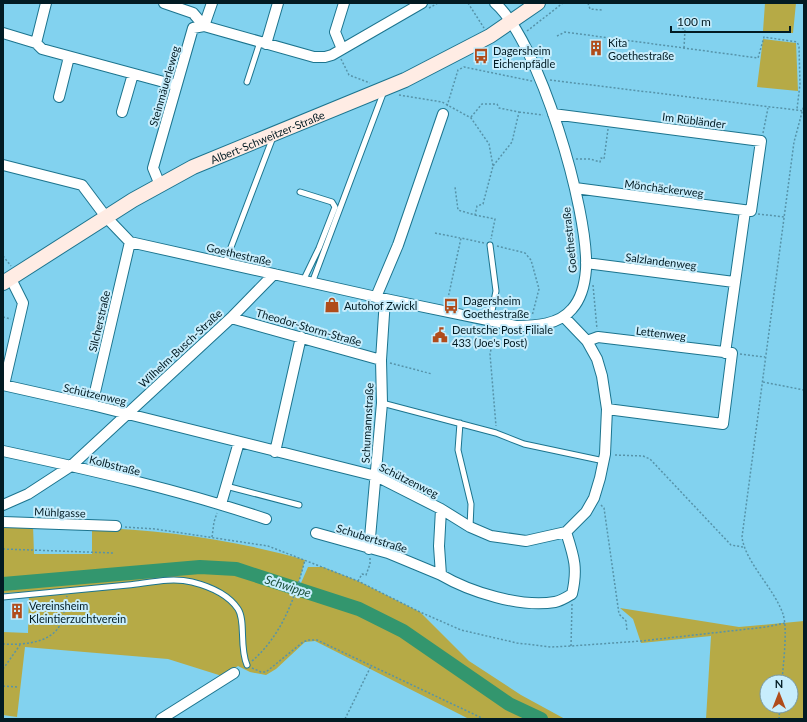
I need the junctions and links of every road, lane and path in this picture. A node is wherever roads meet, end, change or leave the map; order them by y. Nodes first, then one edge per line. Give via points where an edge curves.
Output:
1 (46, 3) edge
2 (164, 3) edge
3 (212, 3) edge
4 (278, 3) edge
5 (344, 3) edge
6 (422, 3) edge
7 (468, 3) edge
8 (495, 3) edge
9 (538, 3) edge
10 (563, 3) edge
11 (588, 3) edge
12 (602, 10) dead end
13 (511, 23) junction
14 (204, 26) junction
15 (678, 28) dead end
16 (3, 33) edge
17 (490, 36) junction
18 (557, 36) dead end
19 (519, 37) junction
20 (36, 43) junction
21 (263, 43) junction
22 (684, 48) junction
23 (342, 49) junction
24 (69, 57) junction
25 (133, 74) junction
26 (540, 80) junction
27 (247, 82) dead end
28 (176, 85) junction
29 (385, 88) junction
30 (59, 98) dead end
31 (804, 105) edge
32 (768, 107) junction
33 (797, 110) junction
34 (803, 111) edge
35 (122, 112) dead end
36 (519, 112) junction
37 (443, 114) joint
38 (554, 116) junction
39 (471, 118) dead end
40 (609, 121) junction
41 (275, 133) junction
42 (761, 141) junction
43 (567, 160) junction
44 (3, 164) edge
45 (493, 166) dead end
46 (160, 184) junction
47 (575, 188) junction
48 (300, 192) dead end
49 (748, 211) junction
50 (475, 215) dead end
51 (106, 217) junction
52 (785, 217) junction
53 (434, 233) dead end
54 (461, 238) dead end
55 (130, 242) junction
56 (490, 245) joint
57 (225, 263) junction
58 (588, 263) junction
59 (274, 274) junction
60 (7, 281) edge
61 (307, 282) junction
62 (734, 282) junction
63 (380, 298) junction
64 (564, 317) junction
65 (231, 318) junction
66 (493, 321) junction
67 (301, 337) junction
68 (598, 337) junction
69 (587, 341) junction
70 (728, 353) junction
71 (765, 357) junction
72 (381, 360) junction
73 (432, 374) dead end
74 (762, 382) junction
75 (3, 385) edge
76 (804, 390) edge
77 (382, 403) junction
78 (92, 405) junction
79 (607, 409) junction
80 (126, 414) junction
81 (460, 423) junction
82 (496, 433) junction
83 (239, 442) junction
84 (3, 451) edge
85 (275, 452) junction
86 (604, 458) junction
87 (71, 466) junction
88 (376, 476) junction
89 (226, 486) junction
90 (594, 498) junction
91 (3, 504) edge
92 (221, 504) junction
93 (299, 505) dead end
94 (441, 509) junction
95 (266, 519) dead end
96 (3, 522) edge
97 (116, 526) joint
98 (470, 527) junction
99 (566, 532) junction
100 (316, 533) dead end
101 (212, 537) junction
102 (743, 547) junction
103 (3, 549) edge
104 (369, 549) junction
105 (114, 553) dead end
106 (306, 560) junction
107 (441, 576) junction
108 (358, 581) junction
109 (69, 591) junction
110 (572, 594) junction
111 (3, 597) edge
112 (785, 623) junction
113 (627, 631) dead end
114 (3, 644) edge
115 (20, 645) junction
116 (572, 646) junction
117 (247, 665) junction
118 (371, 666) junction
119 (3, 670) edge
120 (234, 673) dead end
121 (782, 674) edge
122 (3, 686) edge
123 (17, 687) dead end
124 (161, 719) edge
125 (345, 719) edge
126 (484, 719) edge

1 - 20 street
2 - 14 street via 193,13
3 - 14 street
4 - 21 street
5 - 23 street via 335,32
6 - 23 street
7 - 17 path
8 - 13 street, Goethestraße
9 - 13 street, Albert-Schweitzer-Straße
10 - 19 path
11 - 12 path via 590,9
13 - 17 street, Albert-Schweitzer-Straße
13 - 19 street, Goethestraße
14 - 21 street
14 - 28 street, Steinmäuerleweg via 192,28
15 - 22 path via 685,29
16 - 20 street
17 - 29 street, Albert-Schweitzer-Straße
18 - 22 path via 565,32
19 - 26 street, Goethestraße
20 - 24 street via 42,49
21 - 23 street via 314,57 325,57
21 - 27 lane
22 - 33 path via 758,58 764,38 797,42 800,84
24 - 25 street
24 - 30 street
25 - 28 street
25 - 35 street
26 - 32 path
26 - 37 path via 530,82 464,67 458,70
26 - 38 street, Goethestraße
28 - 46 street, Steinmäuerleweg via 154,168
29 - 41 street, Albert-Schweitzer-Straße
29 - 61 lane
31 - 34 path
32 - 33 path
32 - 42 path
33 - 34 path
34 - 52 path via 794,142
36 - 38 path
36 - 39 path via 499,108 497,104 482,104
36 - 45 path via 512,142
37 - 63 street
38 - 40 street, Im Rübländer
38 - 43 street, Goethestraße
40 - 42 street, Im Rübländer
40 - 43 path via 604,159 601,158 600,162 590,159
41 - 46 street, Albert-Schweitzer-Straße via 222,154
41 - 57 lane
42 - 49 street
43 - 47 street, Goethestraße
44 - 51 street via 82,185
46 - 51 street, Albert-Schweitzer-Straße
47 - 49 street, Mönchäckerweg
47 - 58 street, Goethestraße
48 - 61 lane via 332,202 335,207
49 - 52 path
49 - 62 street
50 - 56 path via 495,220
51 - 55 street
51 - 60 street, Albert-Schweitzer-Straße
52 - 71 path
53 - 54 path
55 - 57 street, Goethestraße
55 - 78 street, Silcherstraße
56 - 66 lane via 496,291
57 - 59 street, Goethestraße
58 - 62 street, Salzlandenweg
58 - 64 street, Goethestraße via 582,291 577,302
58 - 68 path
59 - 61 street, Goethestraße
59 - 65 street, Wilhelm-Busch-Straße
60 - 75 street via 23,303
61 - 63 street, Goethestraße
62 - 70 street
63 - 66 street, Goethestraße
63 - 72 street, Schumannstraße
64 - 66 street, Goethestraße via 530,326
64 - 69 street
65 - 67 street, Theodor-Storm-Straße
65 - 80 street, Wilhelm-Busch-Straße
66 - 82 path via 490,354
67 - 72 street, Theodor-Storm-Straße
67 - 85 street
68 - 69 street, Lettenweg
68 - 70 street, Lettenweg
69 - 79 street via 597,358
70 - 71 path
70 - 79 street via 722,424
71 - 74 path
72 - 73 path
72 - 77 street, Schumannstraße
74 - 76 path
74 - 102 path via 742,537
75 - 78 street, Schützenweg
77 - 81 lane
77 - 88 street, Schumannstraße
78 - 80 street, Schützenweg
79 - 86 street
80 - 83 street, Schützenweg
80 - 87 street, Wilhelm-Busch-Straße
81 - 82 lane
81 - 98 lane via 458,450 471,504
82 - 86 lane via 539,447
83 - 85 street, Schützenweg
83 - 89 street
84 - 87 street, Kolbstraße
85 - 88 street, Schützenweg
86 - 90 street
86 - 102 path via 643,456 650,459 731,545
87 - 91 street, Wilhelm-Busch-Straße via 28,494
87 - 92 street, Kolbstraße
88 - 94 street, Schützenweg
88 - 104 street, Schumannstraße
89 - 92 street
89 - 93 lane
90 - 99 street via 586,512
90 - 113 path via 604,508 618,614 626,621
92 - 95 street, Kolbstraße
92 - 101 path via 214,522
94 - 98 street, Schützenweg
94 - 107 street
96 - 97 street, Mühlgasse
97 - 101 path
98 - 99 street, Schützenweg via 491,536 526,540
99 - 110 street via 575,560
100 - 104 street, Schubertstraße
101 - 106 path via 268,546
102 - 112 path via 772,591 784,615
103 - 105 path
104 - 107 street, Schubertstraße via 388,553
104 - 108 path via 370,564 366,575 362,574
106 - 108 path
106 - 117 path via 292,604 275,636
107 - 110 street, Schubertstraße via 457,585 496,597 530,602 556,602
108 - 116 path via 461,630 517,643 551,647
109 - 111 lane
109 - 115 path via 60,625 48,637
109 - 117 lane via 176,580 192,582 221,593 234,603 239,611 242,620 242,650
110 - 116 path
112 - 116 path via 641,641
112 - 121 path
114 - 115 path
115 - 119 path
117 - 118 path via 256,671 266,672 303,642 313,639
118 - 125 path
118 - 126 path
120 - 124 street
122 - 123 path

